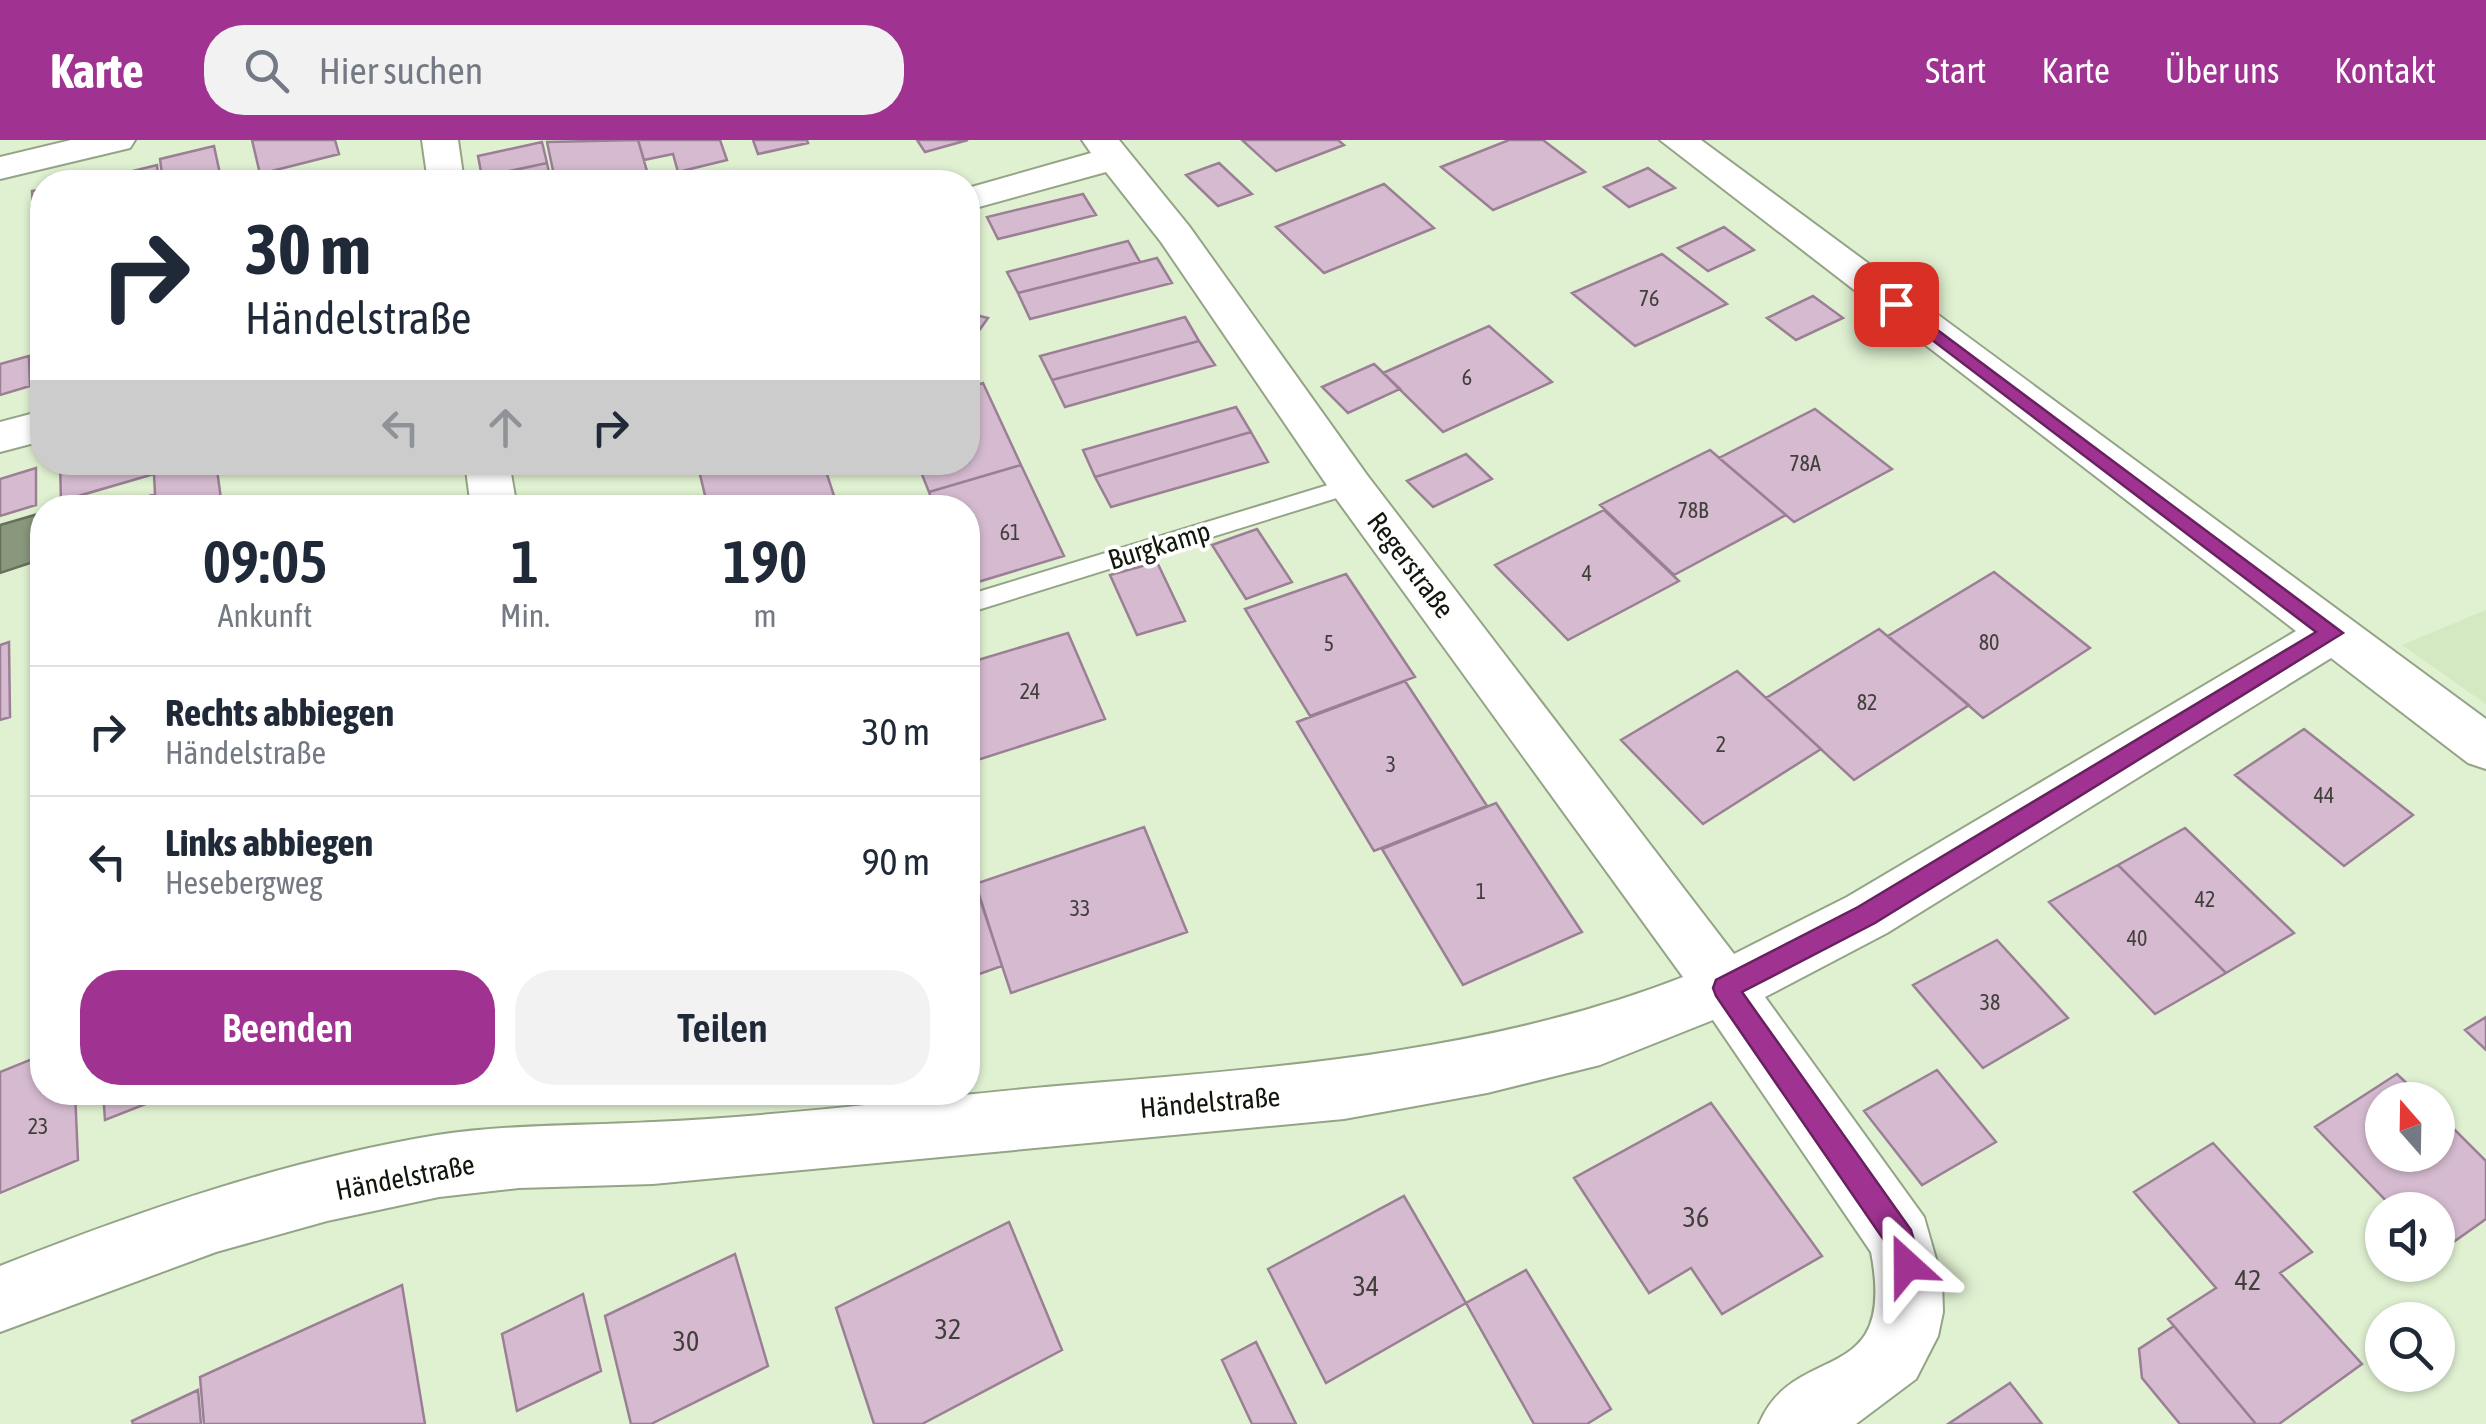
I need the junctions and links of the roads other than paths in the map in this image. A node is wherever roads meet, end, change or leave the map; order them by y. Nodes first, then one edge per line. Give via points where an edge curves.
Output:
1 (118, 140) edge
2 (440, 140) edge
3 (1678, 140) edge
4 (1107, 148) edge
5 (0, 168) edge
6 (444, 170) edge
7 (980, 196) edge
8 (30, 429) edge
9 (0, 438) edge
10 (1352, 486) junction
11 (980, 600) edge
12 (2332, 633) junction
13 (2486, 748) edge
14 (1725, 988) junction
15 (0, 1298) edge
16 (1793, 1424) edge

1 - 5 street
2 - 6 street
3 - 12 street
4 - 7 street via 1038,182
4 - 10 street, Regerstraße
8 - 9 street
10 - 11 lane, Burgkamp
10 - 14 street, Regerstraße
12 - 13 street
12 - 14 street, Händelstraße via 1867,915
14 - 15 street, Händelstraße via 1600,1037 1344,1090 439,1166 277,1203
14 - 16 street, Regerstraße via 1901,1240 1914,1290 1910,1328 1892,1360

